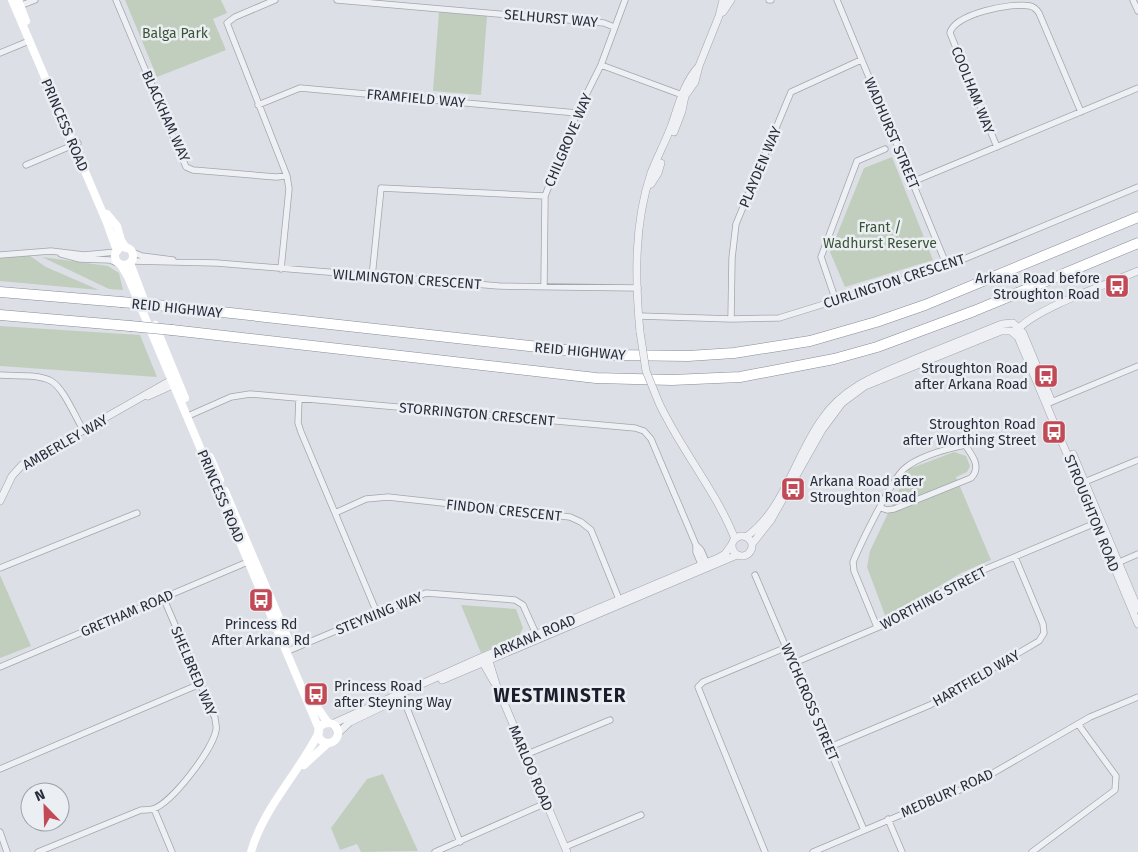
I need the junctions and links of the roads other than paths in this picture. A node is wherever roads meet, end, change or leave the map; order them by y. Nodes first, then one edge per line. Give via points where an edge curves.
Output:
1 (35, 0) edge
2 (116, 0) edge
3 (275, 0) edge
4 (337, 0) edge
5 (625, 0) edge
6 (723, 0) edge
7 (731, 0) edge
8 (837, 0) edge
9 (1133, 0) edge
10 (370, 1) edge
11 (17, 3) edge
12 (1138, 11) edge
13 (720, 16) junction
14 (614, 27) junction
15 (29, 41) junction
16 (0, 53) edge
17 (861, 60) junction
18 (601, 65) junction
19 (1138, 88) edge
20 (683, 95) junction
21 (258, 105) junction
22 (1081, 112) junction
23 (577, 113) junction
24 (76, 144) junction
25 (997, 147) junction
26 (885, 149) dead end
27 (26, 165) dead end
28 (287, 176) junction
29 (912, 182) junction
30 (1138, 187) edge
31 (545, 196) junction
32 (1138, 217) edge
33 (1138, 243) edge
34 (129, 250) junction
35 (51, 251) junction
36 (116, 252) junction
37 (0, 255) edge
38 (178, 261) junction
39 (131, 262) junction
40 (119, 264) junction
41 (947, 266) junction
42 (281, 269) junction
43 (1138, 271) edge
44 (372, 277) junction
45 (544, 286) junction
46 (638, 288) junction
47 (0, 292) edge
48 (836, 301) junction
49 (0, 315) edge
50 (639, 316) junction
51 (731, 319) junction
52 (1014, 328) junction
53 (1138, 366) edge
54 (0, 375) edge
55 (175, 381) junction
56 (299, 399) junction
57 (1049, 403) junction
58 (190, 415) junction
59 (84, 432) junction
60 (1138, 460) edge
61 (1082, 483) junction
62 (0, 501) edge
63 (882, 508) junction
64 (137, 513) dead end
65 (335, 513) junction
66 (727, 520) junction
67 (1098, 522) junction
68 (745, 536) junction
69 (734, 542) junction
70 (752, 544) junction
71 (1138, 554) edge
72 (737, 555) junction
73 (1015, 557) junction
74 (252, 560) junction
75 (1116, 564) junction
76 (705, 567) junction
77 (0, 568) edge
78 (755, 575) dead end
79 (163, 598) junction
80 (620, 603) junction
81 (1138, 609) edge
82 (378, 614) junction
83 (1138, 624) edge
84 (877, 627) junction
85 (538, 638) junction
86 (787, 647) junction
87 (290, 650) junction
88 (485, 660) junction
89 (794, 663) junction
90 (0, 667) edge
91 (200, 684) junction
92 (1138, 693) edge
93 (401, 695) junction
94 (1135, 698) edge
95 (610, 720) dead end
96 (330, 724) junction
97 (1078, 724) junction
98 (319, 730) junction
99 (338, 733) junction
100 (328, 743) junction
101 (830, 747) junction
102 (525, 755) junction
103 (0, 769) edge
104 (294, 775) junction
105 (546, 803) junction
106 (154, 809) junction
107 (641, 815) dead end
108 (888, 819) junction
109 (864, 830) junction
110 (0, 832) edge
111 (460, 842) junction
112 (566, 850) edge
113 (7, 852) edge
114 (38, 852) edge
115 (172, 852) edge
116 (251, 852) edge
117 (435, 852) edge
118 (765, 852) edge
119 (814, 852) edge
120 (902, 852) edge
121 (1032, 852) edge

1 - 11 street
2 - 28 street, BLACKHAM WAY via 186,167
3 - 21 street via 226,23
4 - 10 street, SELHURST WAY
5 - 14 street, CHILGROVE WAY
6 - 13 street
7 - 13 street
8 - 17 street, WADHURST STREET
9 - 12 street
10 - 14 street, SELHURST WAY via 604,23
11 - 15 main road, PRINCESS ROAD
11 - 24 main road, PRINCESS ROAD
13 - 20 street
14 - 18 street, CHILGROVE WAY
15 - 16 street
15 - 24 main road, PRINCESS ROAD
17 - 29 street, WADHURST STREET
17 - 51 street, PLAYDEN WAY via 791,92 736,224
18 - 20 street
18 - 23 street, CHILGROVE WAY
19 - 22 street
20 - 46 street via 666,146 652,172 639,221
21 - 23 street, FRAMFIELD WAY via 300,88
21 - 28 street
22 - 25 street
22 - 25 street, COOLHAM WAY via 1040,13 1035,8 994,9 976,14 957,22 950,33
23 - 31 street, CHILGROVE WAY
24 - 27 street
24 - 34 main road, PRINCESS ROAD via 108,215
24 - 36 main road, PRINCESS ROAD
25 - 29 street
26 - 48 street via 857,161 821,257
28 - 42 street via 289,190
29 - 41 street, WADHURST STREET
30 - 41 street, CURLINGTON CRESCENT
31 - 44 street via 381,188
31 - 45 street, CHILGROVE WAY
32 - 47 highway, REID HIGHWAY, bridge via 926,305 876,322 810,341 734,353 668,357 611,355 167,306
33 - 49 highway, REID HIGHWAY, bridge via 877,347 834,359 740,377 672,380 596,378 172,330
34 - 36 main road
34 - 38 street, WILMINGTON CRESCENT via 142,256
34 - 39 main road
35 - 36 street via 84,255
35 - 37 street
35 - 40 street
36 - 40 main road, PRINCESS ROAD
38 - 39 street, WILMINGTON CRESCENT
38 - 42 street, WILMINGTON CRESCENT
39 - 40 main road
39 - 55 main road, PRINCESS ROAD
40 - 55 main road, PRINCESS ROAD via 128,277
41 - 48 street, CURLINGTON CRESCENT
42 - 44 street, WILMINGTON CRESCENT
43 - 52 street via 1056,306 1049,306
44 - 45 street, WILMINGTON CRESCENT
45 - 46 street, WILMINGTON CRESCENT
46 - 50 street
48 - 51 street, CURLINGTON CRESCENT via 779,318
50 - 51 street, CURLINGTON CRESCENT
50 - 66 street, bridge via 646,371 659,403
52 - 57 street, STROUGHTON ROAD
52 - 68 street via 870,378 840,397 817,426 774,507 758,529
52 - 70 street via 870,384 842,403 822,430 771,520
53 - 57 street
54 - 59 street via 43,378 53,382
55 - 58 main road, PRINCESS ROAD
55 - 59 street, AMBERLEY WAY via 143,396
56 - 58 street, STORRINGTON CRESCENT via 240,395
56 - 65 street via 298,423
56 - 76 street, STORRINGTON CRESCENT via 644,431 651,438 696,545 696,552
57 - 61 street, STROUGHTON ROAD
58 - 74 main road, PRINCESS ROAD
59 - 62 street, AMBERLEY WAY via 22,465 12,476
60 - 61 street
61 - 67 street, STROUGHTON ROAD
63 - 63 street via 894,509 971,478 976,467 965,445 910,465 897,477
63 - 84 street via 853,562
64 - 77 street
65 - 80 street, FINDON CRESCENT via 366,499 388,497 570,517 591,530
65 - 82 street
66 - 68 street
66 - 69 street
67 - 73 street, WORTHING STREET
67 - 75 street, STROUGHTON ROAD
68 - 69 street, ARKANA ROAD
68 - 70 street
69 - 72 street
69 - 76 street, ARKANA ROAD via 725,554
70 - 72 street, ARKANA ROAD via 748,554
71 - 75 street
72 - 76 street, ARKANA ROAD
73 - 84 street, WORTHING STREET via 964,578 893,621
73 - 101 street, HARTFIELD WAY via 1043,624 1044,633 1039,641 930,705
74 - 79 street, GRETHAM ROAD
74 - 87 main road, PRINCESS ROAD
75 - 81 street, STROUGHTON ROAD
75 - 83 street, STROUGHTON ROAD
76 - 80 street, ARKANA ROAD
78 - 86 street, WYCHCROSS STREET
79 - 90 street, GRETHAM ROAD
79 - 91 street, SHELBRED WAY
80 - 85 street, ARKANA ROAD
82 - 85 street, STEYNING WAY via 426,593 515,600 523,605
82 - 87 street, STEYNING WAY
84 - 89 street, WORTHING STREET
85 - 88 street, ARKANA ROAD
86 - 89 street, WYCHCROSS STREET
86 - 118 street via 698,686
87 - 96 main road, PRINCESS ROAD via 320,714
87 - 98 main road, PRINCESS ROAD
88 - 93 street, ARKANA ROAD
88 - 102 street, MARLOO ROAD
89 - 101 street, WYCHCROSS STREET
91 - 103 street
91 - 106 street, SHELBRED WAY via 215,718 216,730 185,783
92 - 94 street, MEDBURY ROAD
93 - 96 street, ARKANA ROAD
93 - 99 street, ARKANA ROAD via 350,722
93 - 111 street
94 - 97 street, MEDBURY ROAD
95 - 102 street
96 - 98 main road
96 - 99 main road
97 - 108 street, MEDBURY ROAD via 974,784
97 - 121 street via 1116,776 1115,790
98 - 100 main road via 321,740
98 - 104 main road
99 - 100 main road via 335,740
100 - 104 main road
101 - 109 street, WYCHCROSS STREET
102 - 105 street, MARLOO ROAD
104 - 116 main road via 266,817
105 - 111 street
105 - 112 street, MARLOO ROAD
106 - 114 street, SHELBRED WAY via 141,810
106 - 115 street
107 - 112 street
108 - 109 street, MEDBURY ROAD
108 - 120 street
109 - 119 street, MEDBURY ROAD
110 - 113 street
111 - 117 street

